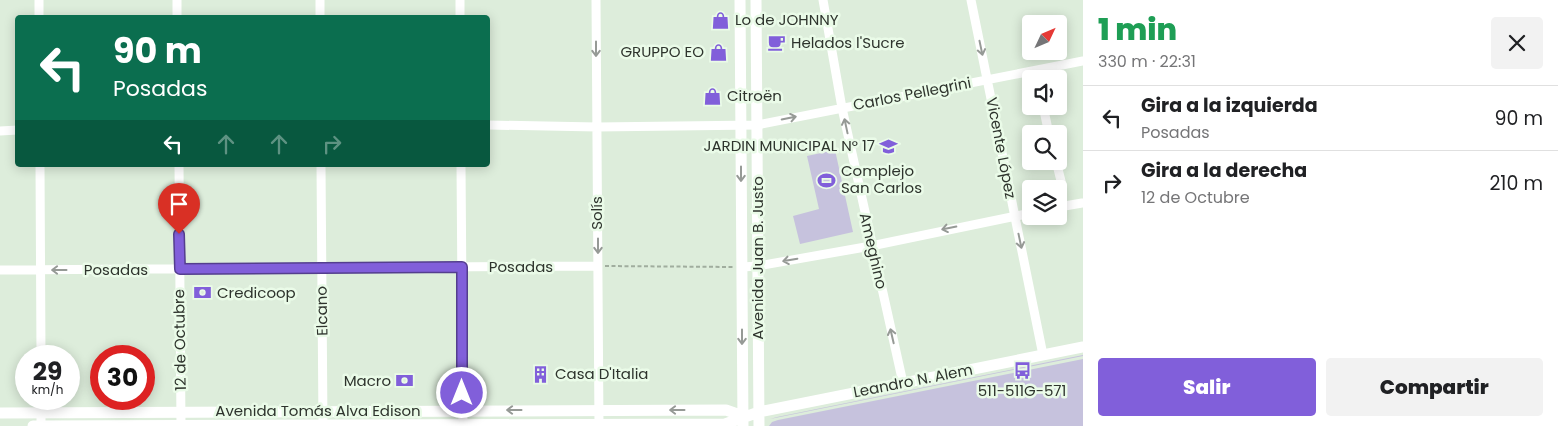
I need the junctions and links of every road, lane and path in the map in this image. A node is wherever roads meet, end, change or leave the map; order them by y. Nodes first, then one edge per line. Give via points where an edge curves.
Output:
1 (38, 0) edge
2 (177, 0) edge
3 (320, 0) edge
4 (460, 0) edge
5 (596, 0) edge
6 (740, 0) edge
7 (756, 0) edge
8 (823, 0) edge
9 (971, 0) edge
10 (39, 15) edge
11 (177, 15) edge
12 (320, 15) edge
13 (460, 15) edge
14 (1083, 61) edge
15 (1052, 70) edge
16 (1022, 76) edge
17 (987, 80) junction
18 (842, 108) junction
19 (490, 125) edge
20 (741, 125) junction
21 (757, 125) junction
22 (597, 127) junction
23 (0, 130) edge
24 (15, 130) edge
25 (40, 167) edge
26 (179, 167) edge
27 (321, 167) edge
28 (461, 167) edge
29 (1082, 203) edge
30 (1067, 206) edge
31 (1022, 215) edge
32 (1015, 216) junction
33 (872, 246) junction
34 (598, 266) junction
35 (758, 266) junction
36 (462, 267) junction
37 (742, 267) junction
38 (322, 268) junction
39 (180, 269) junction
40 (0, 270) edge
41 (40, 270) junction
42 (41, 345) edge
43 (1083, 347) edge
44 (1043, 355) junction
45 (903, 383) junction
46 (462, 410) junction
47 (600, 410) junction
48 (324, 411) junction
49 (181, 412) junction
50 (759, 412) junction
51 (0, 413) edge
52 (41, 413) junction
53 (743, 421) edge
54 (725, 424) joint
55 (323, 425) edge
56 (462, 425) edge
57 (599, 425) edge
58 (33, 426) edge
59 (41, 426) edge
60 (181, 426) edge
61 (759, 426) edge

1 - 10 street
2 - 11 street
3 - 12 street
4 - 13 street
5 -> 22 street, Solís
6 - 20 main road, Avenida Juan B. Justo
7 - 21 main road, Avenida Juan B. Justo
8 - 18 street, Ameghino
9 -> 17 street, Vicente López
14 - 15 street, Carlos Pellegrini
16 - 17 street, Carlos Pellegrini
17 - 18 street, Carlos Pellegrini
17 - 32 street, Vicente López
21 -> 18 street, Carlos Pellegrini
33 -> 18 street, Ameghino
19 - 22 street, Carlos Pellegrini
20 - 21 street, Carlos Pellegrini
20 - 22 street, Carlos Pellegrini
20 -> 37 main road, Avenida Juan B. Justo
21 - 35 main road, Avenida Juan B. Justo
22 -> 34 street, Solís
23 - 24 street
25 - 41 street
26 - 39 street, 12 de Octubre
27 - 38 street, Elcano
28 - 36 street
29 - 30 street
31 - 32 street
32 -> 33 street
32 -> 44 street, Vicente López
33 -> 35 street
45 -> 33 street, Ameghino
34 - 36 street, Posadas
34 - 37 path
34 - 47 street, Solís
35 - 37 street
35 - 50 main road, Avenida Juan B. Justo
36 - 38 street, Posadas
36 - 46 street
37 -> 53 main road, Avenida Juan B. Justo
38 - 39 street, Posadas
38 - 48 street, Elcano
39 -> 41 street, Posadas
39 - 49 street, 12 de Octubre
40 - 41 street, Posadas
41 - 42 street
43 - 44 main road, Leandro N. Alem
44 - 45 main road, Leandro N. Alem
45 - 50 main road, Leandro N. Alem
47 -> 46 main road, Avenida Tomás Alva Edison
46 - 48 main road, Avenida Tomás Alva Edison
46 - 56 street
53 -> 47 main road, Avenida Tomás Alva Edison via 726,410
47 - 57 street, Solís
48 - 49 main road, Avenida Tomás Alva Edison
48 - 55 street, Elcano
49 - 52 main road, Avenida Tomás Alva Edison
49 - 60 street, 12 de Octubre
50 - 53 main road, Leandro N. Alem
50 - 61 main road, Avenida Juan B. Justo
51 - 52 main road, Avenida Tomás Alva Edison
52 - 59 street
53 - 54 main road, Leandro N. Alem
54 - 57 main road, Avenida Tomás Alva Edison
55 - 56 main road, Avenida Tomás Alva Edison
55 - 60 main road, Avenida Tomás Alva Edison
56 - 57 main road, Avenida Tomás Alva Edison
58 - 59 main road, Avenida Tomás Alva Edison
59 - 60 main road, Avenida Tomás Alva Edison

